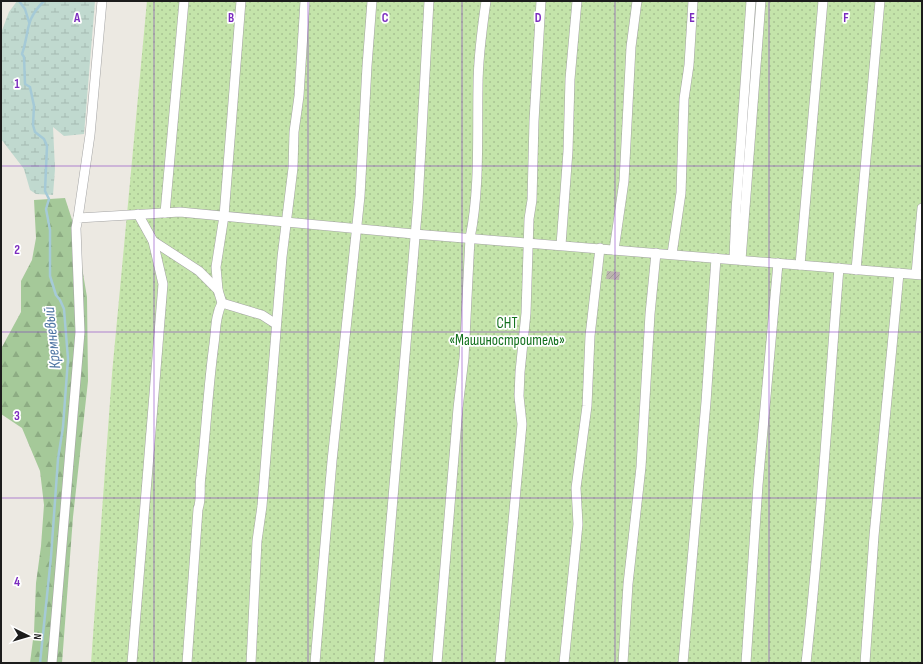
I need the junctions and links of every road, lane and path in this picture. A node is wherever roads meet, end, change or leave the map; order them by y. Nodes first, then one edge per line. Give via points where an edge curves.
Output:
1 (102, 1) edge
2 (184, 1) edge
3 (241, 1) edge
4 (305, 1) edge
5 (372, 1) edge
6 (429, 1) edge
7 (486, 1) edge
8 (540, 1) edge
9 (578, 1) edge
10 (637, 1) edge
11 (693, 1) edge
12 (751, 1) edge
13 (761, 1) edge
14 (823, 1) edge
15 (880, 1) edge
16 (922, 208) edge
17 (165, 213) junction
18 (138, 214) junction
19 (224, 216) junction
20 (78, 218) junction
21 (286, 221) junction
22 (357, 228) junction
23 (414, 234) junction
24 (470, 238) junction
25 (153, 241) junction
26 (529, 242) junction
27 (561, 245) junction
28 (600, 248) junction
29 (614, 250) junction
30 (656, 253) junction
31 (672, 254) junction
32 (716, 258) junction
33 (738, 260) junction
34 (778, 263) junction
35 (800, 265) junction
36 (839, 268) junction
37 (856, 270) junction
38 (899, 273) junction
39 (919, 275) edge
40 (218, 290) junction
41 (222, 303) junction
42 (276, 324) junction
43 (52, 663) edge
44 (132, 663) edge
45 (186, 663) edge
46 (251, 663) edge
47 (315, 663) edge
48 (379, 663) edge
49 (437, 663) edge
50 (500, 663) edge
51 (564, 663) edge
52 (623, 663) edge
53 (683, 663) edge
54 (746, 663) edge
55 (806, 663) edge
56 (865, 663) edge

1 - 20 lane via 90,135
2 - 17 lane
3 - 19 lane
4 - 21 lane via 293,168
5 - 22 lane
6 - 23 lane
7 - 24 lane via 478,77 476,170
8 - 26 lane
9 - 27 lane via 570,79
10 - 29 lane via 631,47 624,181
11 - 31 lane via 684,99 681,193
12 - 33 lane via 736,204
13 - 33 lane
14 - 35 lane
15 - 37 lane
16 - 39 lane
17 - 18 lane
17 - 19 lane
18 - 20 lane
18 - 25 lane
19 - 21 lane
19 - 40 lane via 216,267
20 - 43 lane via 76,228 80,332
21 - 22 lane
21 - 42 lane
22 - 23 lane
22 - 47 lane via 332,461
23 - 24 lane
23 - 48 lane
24 - 26 lane
24 - 49 lane via 464,358
25 - 40 lane via 186,261
25 - 44 lane via 163,284
26 - 27 lane
26 - 50 lane via 520,372 522,424
27 - 28 lane
28 - 29 lane
28 - 51 lane via 590,336 587,406 576,488 577,538
29 - 30 lane
30 - 31 lane
30 - 52 lane via 641,467 628,584
31 - 32 lane
32 - 33 lane
32 - 53 lane
33 - 34 lane
34 - 35 lane
34 - 54 lane via 758,485
35 - 36 lane
36 - 37 lane
36 - 55 lane via 819,547
37 - 38 lane
38 - 39 lane
38 - 56 lane via 874,536
40 - 41 lane
41 - 42 lane via 262,315
41 - 45 lane via 217,312 212,361
42 - 46 lane via 257,541

